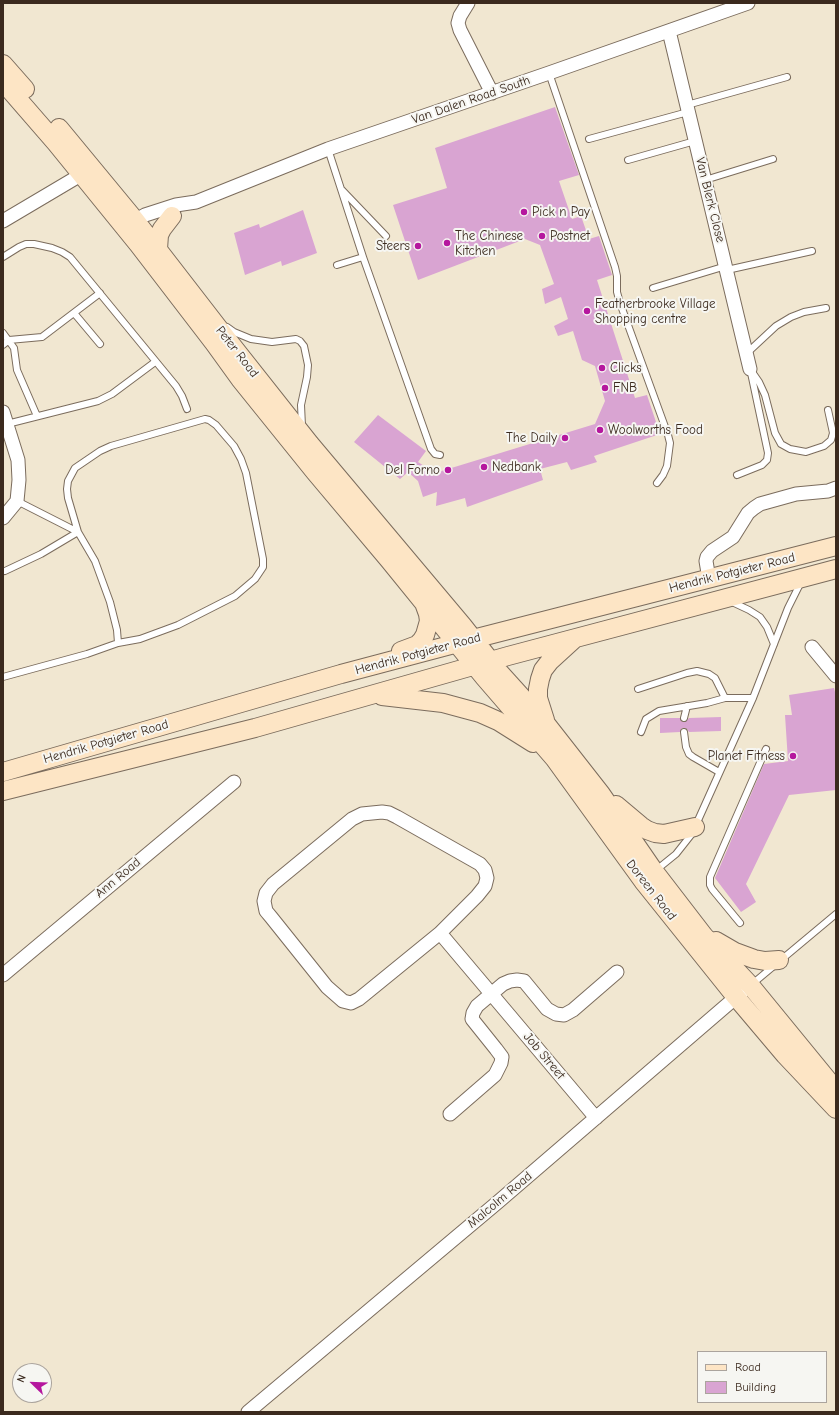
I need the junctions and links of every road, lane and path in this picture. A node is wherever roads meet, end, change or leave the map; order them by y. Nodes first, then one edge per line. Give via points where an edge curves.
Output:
1 (468, 3) edge
2 (748, 3) edge
3 (669, 31) junction
4 (3, 64) edge
5 (549, 73) junction
6 (788, 77) dead end
7 (3, 82) edge
8 (492, 92) junction
9 (688, 108) junction
10 (589, 139) dead end
11 (696, 141) junction
12 (328, 149) junction
13 (773, 159) dead end
14 (628, 160) dead end
15 (86, 171) junction
16 (705, 180) junction
17 (341, 188) junction
18 (196, 202) junction
19 (172, 216) junction
20 (3, 222) edge
21 (133, 229) junction
22 (386, 236) dead end
23 (158, 249) junction
24 (812, 251) dead end
25 (3, 257) edge
26 (363, 258) junction
27 (337, 265) dead end
28 (726, 268) junction
29 (653, 288) dead end
30 (100, 293) junction
31 (203, 307) junction
32 (826, 308) dead end
33 (74, 314) junction
34 (3, 333) edge
35 (9, 340) junction
36 (100, 344) dead end
37 (3, 345) edge
38 (747, 353) junction
39 (155, 362) junction
40 (750, 370) junction
41 (187, 409) dead end
42 (828, 410) dead end
43 (37, 416) junction
44 (5, 418) edge
45 (304, 436) junction
46 (440, 455) dead end
47 (737, 475) dead end
48 (657, 484) dead end
49 (836, 488) edge
50 (17, 501) junction
51 (3, 518) edge
52 (78, 532) junction
53 (836, 546) edge
54 (836, 569) edge
55 (5, 571) dead end
56 (803, 578) junction
57 (709, 579) junction
58 (724, 598) junction
59 (424, 603) junction
60 (577, 638) junction
61 (465, 641) junction
62 (118, 643) junction
63 (774, 644) junction
64 (812, 647) dead end
65 (482, 663) junction
66 (341, 674) junction
67 (836, 676) edge
68 (3, 677) edge
69 (638, 690) dead end
70 (373, 695) junction
71 (725, 698) junction
72 (753, 698) junction
73 (687, 706) junction
74 (684, 718) dead end
75 (546, 725) junction
76 (640, 732) dead end
77 (684, 732) dead end
78 (766, 749) dead end
79 (554, 758) junction
80 (3, 772) edge
81 (719, 772) junction
82 (234, 782) dead end
83 (3, 791) edge
84 (601, 794) junction
85 (695, 827) junction
86 (648, 876) junction
87 (836, 914) edge
88 (740, 923) dead end
89 (440, 933) junction
90 (704, 936) junction
91 (779, 960) junction
92 (617, 972) dead end
93 (3, 975) edge
94 (750, 985) junction
95 (492, 994) junction
96 (736, 997) junction
97 (836, 1090) edge
98 (836, 1108) edge
99 (450, 1114) dead end
100 (596, 1118) junction
101 (248, 1412) edge

1 - 8 street via 458,23
2 - 3 street, Van Dalen Road South
3 - 5 street, Van Dalen Road South
3 - 9 street, Van Blerk Close
4 - 15 main road, Peter Road
5 - 8 street, Van Dalen Road South
5 - 48 lane via 615,267 620,303 668,435 670,443 667,466
6 - 9 lane
7 - 15 main road, Peter Road via 56,143
8 - 12 street, Van Dalen Road South
9 - 10 lane
9 - 11 street, Van Blerk Close
11 - 14 lane
11 - 16 street, Van Blerk Close
12 - 17 lane
12 - 18 street, Van Dalen Road South
13 - 16 lane
15 - 20 street
15 - 21 main road, Peter Road
16 - 28 street, Van Blerk Close
17 - 22 lane
17 - 26 lane
18 - 19 street, Van Dalen Road South
18 - 21 street, Van Dalen Road South via 144,215
19 - 21 street, Van Dalen Road South
19 - 23 main road via 159,235
21 - 23 main road, Peter Road
21 - 59 main road, Peter Road via 250,390
23 - 31 main road, Peter Road
24 - 28 lane
25 - 30 lane via 26,244 62,252 70,257
26 - 27 lane
26 - 46 lane via 431,449
28 - 29 lane
28 - 38 street, Van Blerk Close
30 - 33 lane
30 - 39 lane
31 - 45 main road, Peter Road
31 - 45 lane via 241,336 272,342 296,339 304,346 308,365 301,405
32 - 38 lane via 791,317 776,326
33 - 35 lane via 42,338
33 - 36 lane
34 - 35 lane
35 - 37 lane
35 - 43 lane via 14,348 17,370
38 - 40 street, Van Blerk Close
39 - 41 lane via 176,386
39 - 43 lane via 107,398
40 - 42 lane via 765,395 775,433 782,444 790,450 806,452 824,446 831,440 833,433
40 - 47 lane via 768,453 767,460 762,465
43 - 44 lane
44 - 50 street via 18,460
45 - 61 main road, Peter Road
49 - 57 street via 796,494 754,508 733,537 712,551 708,557 706,561
50 - 51 street
50 - 52 lane
52 - 55 lane
52 - 62 lane via 95,561 110,602
52 - 62 lane via 68,498 68,481 75,468 111,446 205,419 216,425 234,446 241,459 246,473 263,567 255,579 235,596 178,625 140,639
53 - 57 main road, Hendrik Potgieter Road
54 - 56 main road, Hendrik Potgieter Road
56 - 58 main road, Hendrik Potgieter Road
56 - 63 lane
57 - 61 main road, Hendrik Potgieter Road
58 - 60 main road, Hendrik Potgieter Road
58 - 63 lane via 760,617
59 - 61 main road, Peter Road
59 - 66 main road via 428,614 422,640 416,645
60 - 65 main road, Hendrik Potgieter Road
60 - 75 main road via 543,670 538,698
61 - 65 main road
61 - 66 main road, Hendrik Potgieter Road
62 - 68 lane
63 - 72 lane
64 - 67 street
65 - 70 main road, Hendrik Potgieter Road
65 - 75 main road, Doreen Road
65 - 79 main road, Doreen Road via 484,677
66 - 80 main road, Hendrik Potgieter Road
69 - 71 lane via 696,671 715,678
70 - 79 main road via 443,703 480,714 521,734
70 - 83 main road, Hendrik Potgieter Road via 248,730
71 - 72 lane
71 - 73 lane
72 - 81 lane
73 - 74 lane
73 - 76 lane via 653,714 646,719
75 - 84 main road, Doreen Road
77 - 81 lane via 689,754
78 - 88 lane via 709,881 712,889
79 - 86 main road, Doreen Road
81 - 85 lane
82 - 93 street, Ann Road
84 - 85 main road via 648,830 664,834
84 - 86 main road, Doreen Road
85 - 86 lane via 676,854
86 - 90 main road, Doreen Road
86 - 96 main road, Doreen Road
87 - 91 lane
89 - 89 street via 351,1003 342,1001 327,987 270,917 264,901 273,884 352,819 362,814 382,812 480,864 485,870 485,886
89 - 95 street, Job Street
90 - 91 main road via 754,959
90 - 94 main road, Doreen Road
91 - 94 lane
92 - 95 street via 564,1015 547,1009 524,981 510,981
94 - 96 street, Malcolm Road
94 - 97 main road, Doreen Road
95 - 99 street via 477,1006 472,1019 502,1057 502,1063 495,1075
95 - 100 street, Job Street
96 - 98 main road, Doreen Road via 785,1055
96 - 100 street, Malcolm Road
100 - 101 street, Malcolm Road

